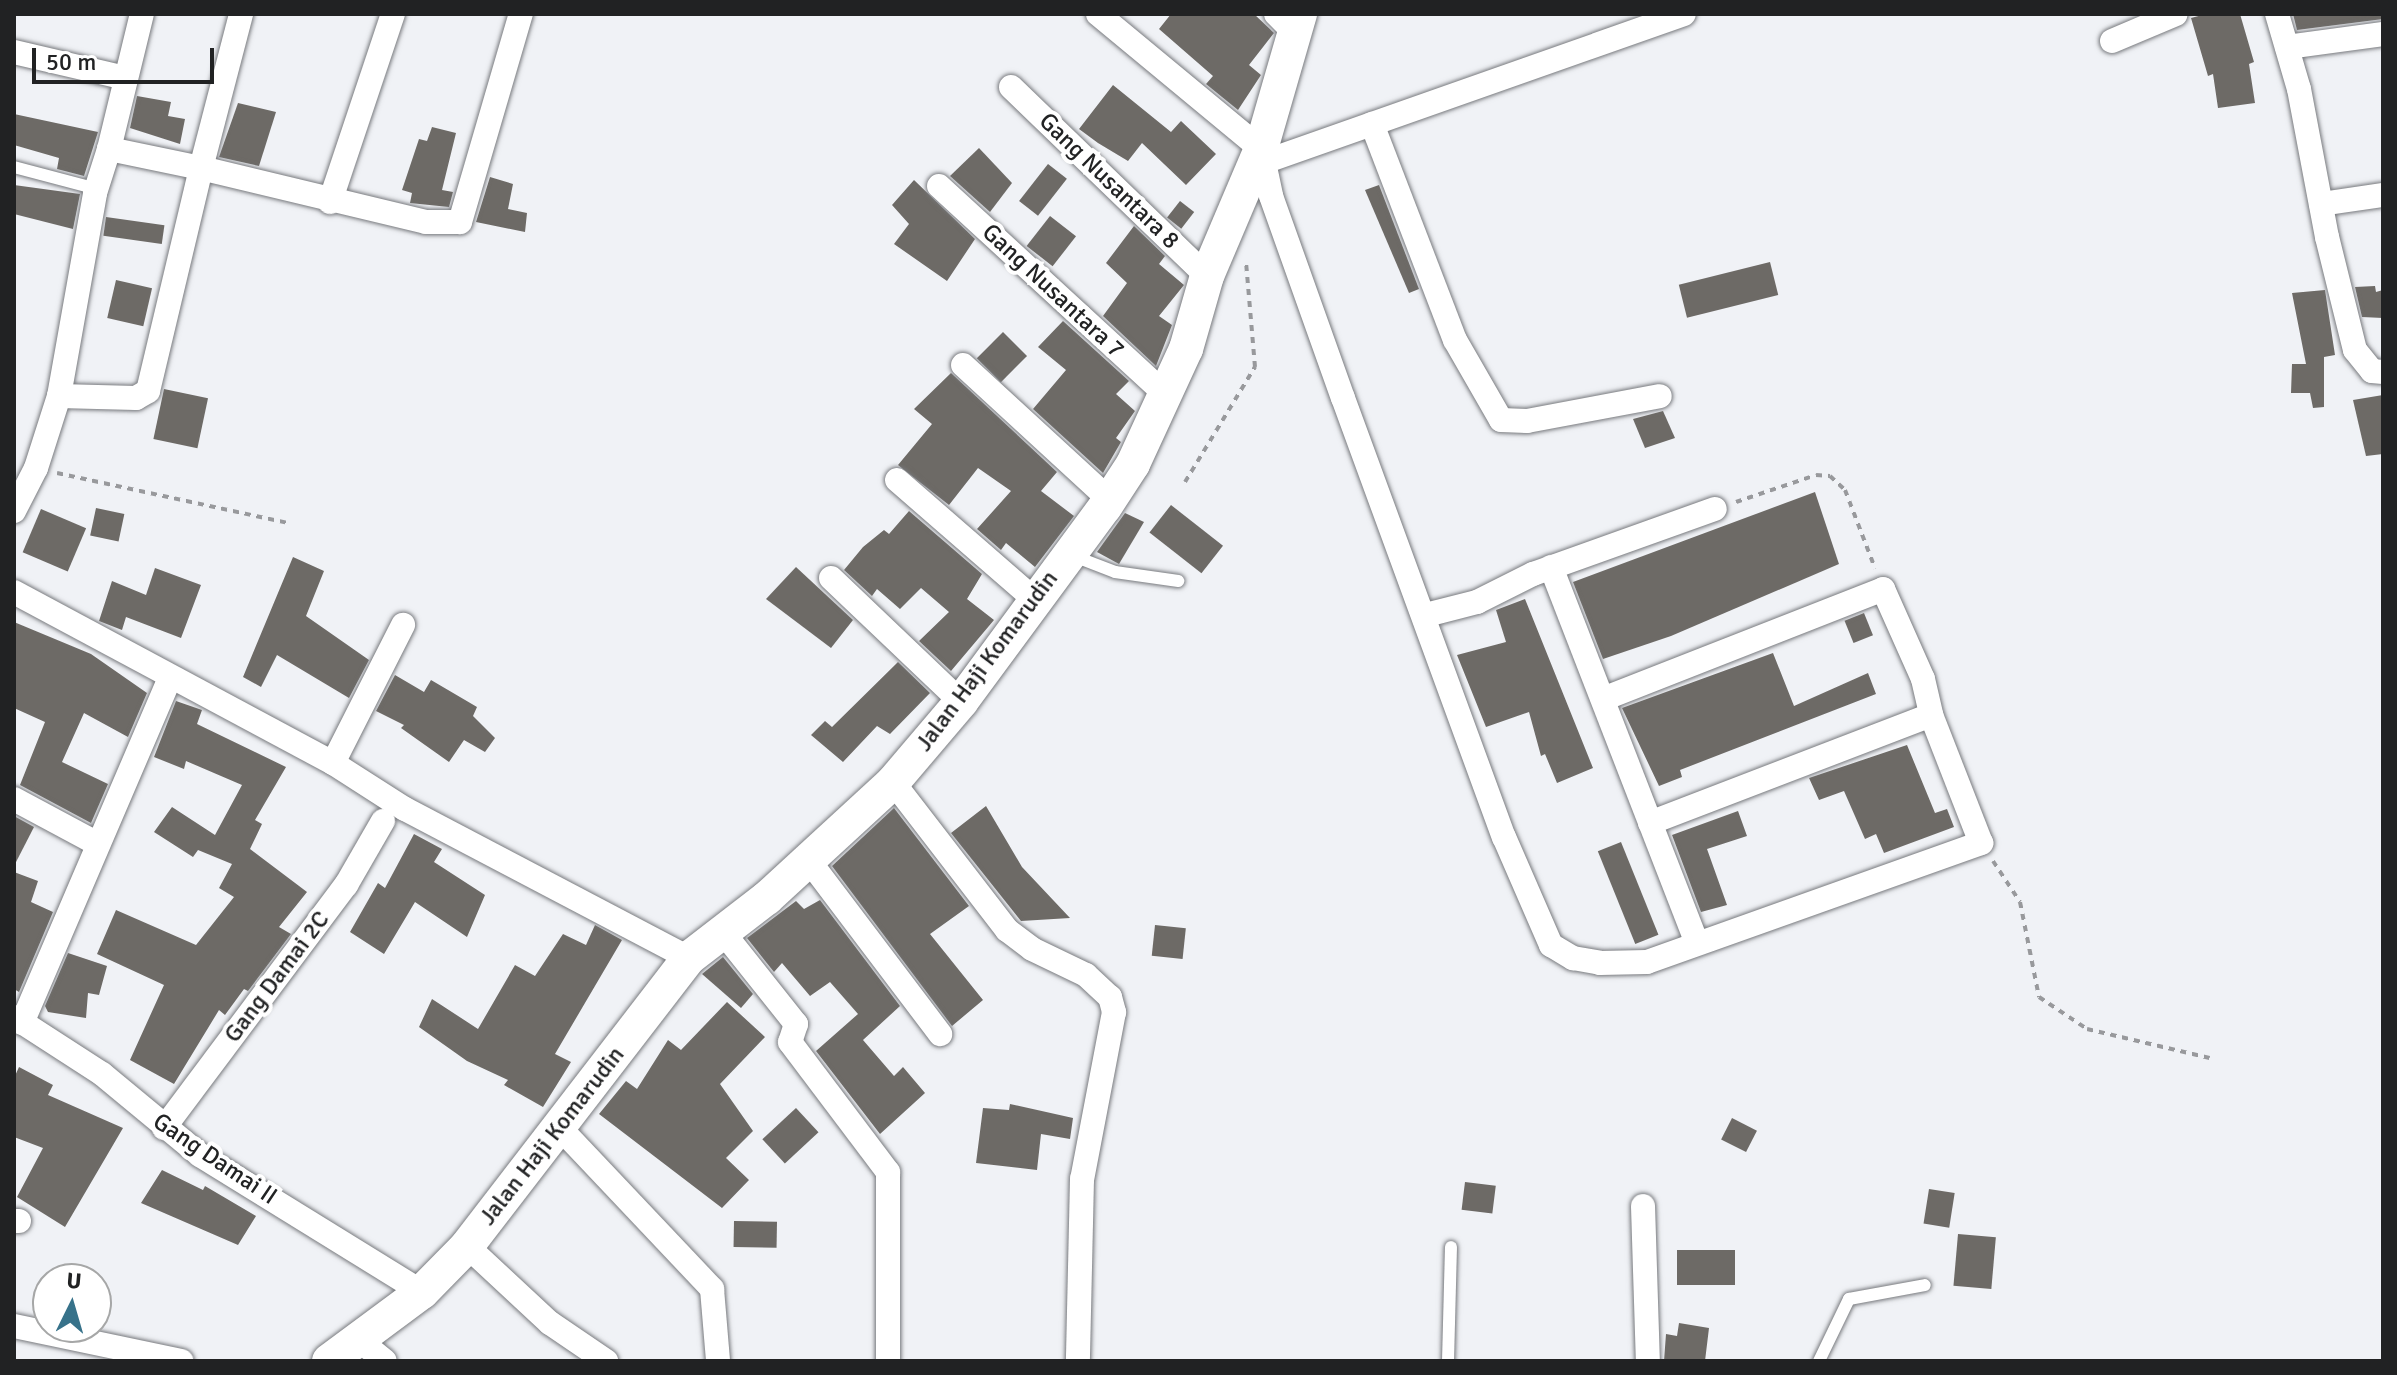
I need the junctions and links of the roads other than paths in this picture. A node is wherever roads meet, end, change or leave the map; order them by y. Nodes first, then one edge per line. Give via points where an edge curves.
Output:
1 (142, 14) edge
2 (241, 14) edge
3 (393, 14) edge
4 (521, 14) edge
5 (1098, 14) edge
6 (1684, 14) edge
7 (2176, 14) edge
8 (2277, 14) edge
9 (1291, 21) edge
10 (2383, 34) edge
11 (2112, 41) dead end
12 (2287, 47) junction
13 (14, 52) edge
14 (126, 78) junction
15 (1011, 87) dead end
16 (1372, 124) junction
17 (109, 149) junction
18 (1262, 155) junction
19 (14, 167) edge
20 (201, 168) junction
21 (939, 186) dead end
22 (97, 189) junction
23 (2383, 195) edge
24 (330, 202) junction
25 (2321, 204) junction
26 (1207, 276) junction
27 (963, 365) dead end
28 (2383, 372) edge
29 (59, 396) junction
30 (1167, 396) junction
31 (1660, 396) dead end
32 (897, 480) dead end
33 (1110, 500) junction
34 (1715, 509) road end
35 (14, 511) edge
36 (1068, 554) junction
37 (1551, 567) junction
38 (831, 578) dead end
39 (1178, 581) dead end
40 (14, 592) edge
41 (1034, 599) junction
42 (1426, 615) junction
43 (403, 625) dead end
44 (170, 677) junction
45 (1603, 699) junction
46 (961, 702) junction
47 (1931, 715) junction
48 (333, 763) junction
49 (893, 782) junction
50 (14, 799) edge
51 (383, 821) dead end
52 (1650, 823) junction
53 (98, 844) junction
54 (807, 858) junction
55 (722, 931) junction
56 (1697, 943) junction
57 (689, 958) junction
58 (18, 1020) edge
59 (940, 1034) dead end
60 (559, 1127) junction
61 (164, 1128) junction
62 (1643, 1206) dead end
63 (467, 1246) junction
64 (1451, 1247) dead end
65 (1925, 1285) dead end
66 (422, 1292) junction
67 (14, 1326) edge
68 (372, 1350) edge
69 (181, 1361) edge
70 (329, 1361) edge
71 (606, 1361) edge
72 (718, 1361) edge
73 (888, 1361) edge
74 (1078, 1361) edge
75 (1448, 1361) edge
76 (1648, 1361) edge
77 (1819, 1361) edge

1 - 14 street
2 - 20 street
3 - 24 street
4 - 24 street via 460,222 426,222
5 - 18 street
6 - 16 street
7 - 11 street
8 - 12 street
9 - 18 street, Jalan Haji Komarudin
10 - 12 street
12 - 25 street
13 - 14 street
14 - 17 street
15 - 26 street, Gang Nusantara 8
16 - 18 street
16 - 31 street via 1455,340 1501,420 1527,421
17 - 20 street
17 - 22 street
18 - 26 street, Jalan Haji Komarudin
18 - 42 street via 1271,196 1343,398
19 - 22 lane
20 - 24 street
20 - 29 street via 148,391 136,398
21 - 30 street, Gang Nusantara 7
22 - 29 street
23 - 25 street
25 - 28 street via 2355,350 2372,371
26 - 30 street, Jalan Haji Komarudin
27 - 33 street
29 - 35 street via 36,468
30 - 33 street, Jalan Haji Komarudin
32 - 41 street
33 - 36 street, Jalan Haji Komarudin
34 - 37 street
36 - 39 lane via 1115,572
36 - 41 street, Jalan Haji Komarudin
37 - 42 street via 1477,602
37 - 45 street
38 - 46 street
40 - 44 street
41 - 46 street, Jalan Haji Komarudin
42 - 56 street via 1504,837 1551,945 1573,958 1600,963 1647,962
43 - 48 street
44 - 48 street
44 - 53 street
45 - 47 street via 1883,589 1923,679
45 - 52 street
46 - 49 street, Jalan Haji Komarudin
47 - 52 street
47 - 56 street via 1981,843
48 - 57 street via 405,809
49 - 54 street, Jalan Haji Komarudin
49 - 74 street via 1007,930 1032,949 1086,975 1110,997 1114,1012 1082,1179
50 - 53 street
51 - 61 street, Gang Damai 2C via 346,885
52 - 56 street
53 - 58 street
54 - 55 street, Jalan Haji Komarudin via 767,898
54 - 59 street
55 - 57 street, Jalan Haji Komarudin
55 - 73 street via 796,1024 790,1042 888,1172
57 - 60 street, Jalan Haji Komarudin
58 - 61 street, Gang Damai II via 102,1074
60 - 63 street, Jalan Haji Komarudin
60 - 72 street via 712,1289
61 - 66 street, Gang Damai II
62 - 76 street
63 - 66 street, Jalan Haji Komarudin
63 - 71 street via 550,1323
64 - 75 lane
65 - 77 lane via 1849,1299
66 - 68 street, Jalan Haji Komarudin
67 - 69 street
68 - 70 street, Jalan Haji Komarudin

